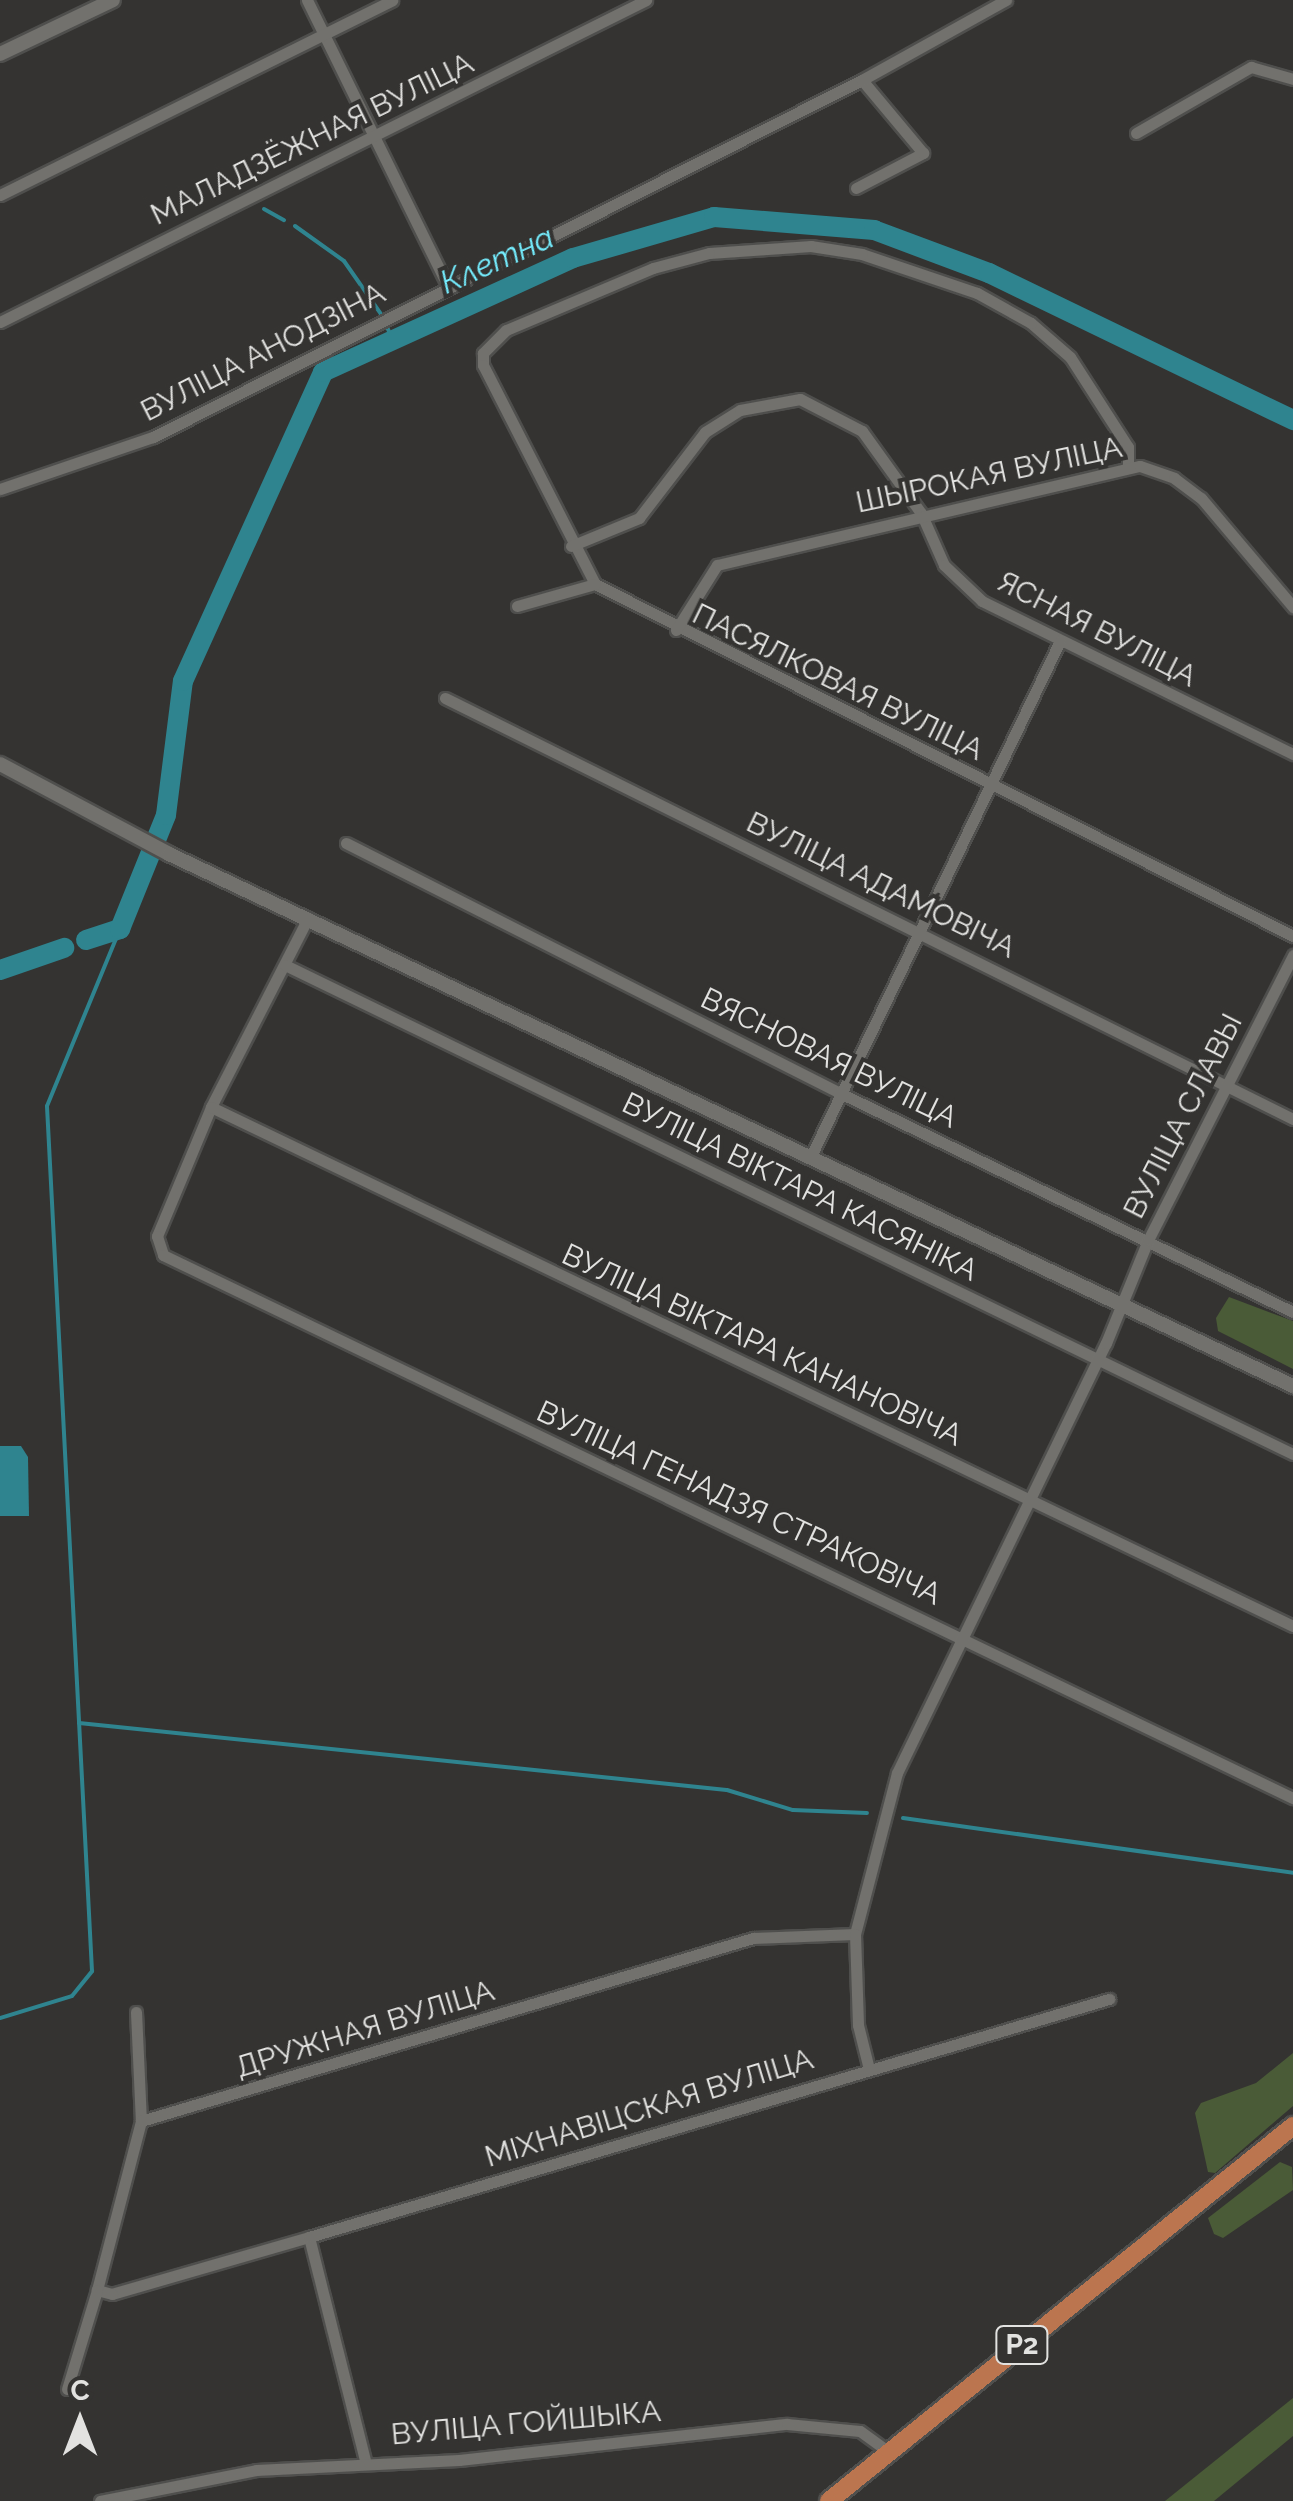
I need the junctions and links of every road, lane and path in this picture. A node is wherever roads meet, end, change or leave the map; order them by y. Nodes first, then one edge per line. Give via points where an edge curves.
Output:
1 (113, 0) edge
2 (307, 0) edge
3 (392, 0) edge
4 (646, 0) edge
5 (1006, 0) edge
6 (325, 34) junction
7 (0, 54) edge
8 (1293, 79) edge
9 (862, 80) junction
10 (1136, 132) dead end
11 (372, 139) junction
12 (856, 188) dead end
13 (0, 196) edge
14 (448, 287) junction
15 (0, 322) edge
16 (1128, 468) junction
17 (0, 488) edge
18 (919, 510) junction
19 (571, 546) junction
20 (595, 584) junction
21 (517, 606) dead end
22 (1293, 607) edge
23 (676, 630) junction
24 (1060, 640) junction
25 (445, 698) dead end
26 (1293, 754) edge
27 (0, 764) edge
28 (988, 785) junction
29 (346, 843) dead end
30 (308, 918) junction
31 (918, 931) junction
32 (1293, 936) edge
33 (1293, 955) edge
34 (285, 965) junction
35 (1226, 1086) junction
36 (840, 1094) junction
37 (211, 1107) junction
38 (1293, 1119) edge
39 (812, 1154) junction
40 (1148, 1240) junction
41 (1120, 1302) junction
42 (1293, 1312) edge
43 (1097, 1361) junction
44 (1293, 1386) edge
45 (1293, 1454) edge
46 (1031, 1498) junction
47 (1293, 1626) edge
48 (962, 1637) junction
49 (1293, 1798) edge
50 (854, 1934) junction
51 (1109, 1998) dead end
52 (136, 2012) dead end
53 (869, 2069) junction
54 (141, 2121) junction
55 (1286, 2132) edge
56 (309, 2237) junction
57 (97, 2290) junction
58 (67, 2390) dead end
59 (890, 2453) junction
60 (365, 2460) junction
61 (100, 2501) edge
62 (829, 2501) edge

1 - 7 street
2 - 6 street
3 - 6 street
4 - 11 street, МАЛАДЗЁЖНАЯ ВУЛІЦА
5 - 9 street, ВУЛІЦА АНОДЗІНА
6 - 11 street
6 - 13 street
8 - 10 street via 1250,66
9 - 12 street via 924,153
9 - 14 street, ВУЛІЦА АНОДЗІНА
11 - 14 street
11 - 15 street, МАЛАДЗЁЖНАЯ ВУЛІЦА
14 - 17 street, ВУЛІЦА АНОДЗІНА via 153,437
16 - 18 street, ШЫРОКАЯ ВУЛІЦА
16 - 19 street, ПАСЯЛКОВАЯ ВУЛІЦА via 1128,447 1070,357 1031,323 977,293 862,254 752,248 672,263 506,330 483,353
16 - 22 street, ШЫРОКАЯ ВУЛІЦА via 1155,469 1201,498
18 - 19 street, ШЫРОКАЯ ВУЛІЦА via 862,432 800,398 740,410 706,432 640,518
18 - 23 street, ШЫРОКАЯ ВУЛІЦА via 717,565
18 - 24 street, ЯСНАЯ ВУЛІЦА via 958,583
19 - 20 street, ПАСЯЛКОВАЯ ВУЛІЦА
20 - 21 street
20 - 23 street, ПАСЯЛКОВАЯ ВУЛІЦА
23 - 28 street, ПАСЯЛКОВАЯ ВУЛІЦА
24 - 26 street, ЯСНАЯ ВУЛІЦА
24 - 28 street
25 - 31 street, ВУЛІЦА АДАМОВІЧА
27 - 30 street
28 - 31 street
28 - 32 street, ПАСЯЛКОВАЯ ВУЛІЦА
29 - 36 street, ВЯСНОВАЯ ВУЛІЦА
30 - 34 street
30 - 39 street
31 - 35 street, ВУЛІЦА АДАМОВІЧА
31 - 36 street
33 - 35 street, ВУЛІЦА СЛАВЫ
34 - 37 street
34 - 43 street, ВУЛІЦА ВІКТАРА КАСЯНІКА
35 - 38 street, ВУЛІЦА АДАМОВІЧА
35 - 40 street, ВУЛІЦА СЛАВЫ
36 - 39 street
36 - 40 street, ВЯСНОВАЯ ВУЛІЦА
37 - 46 street, ВУЛІЦА ВІКТАРА КАНАНОВІЧА via 732,1362
37 - 48 street, ВУЛІЦА ГЕНАДЗЯ СТРАКОВІЧА via 156,1236 163,1255
39 - 41 street
40 - 41 street, ВУЛІЦА СЛАВЫ
40 - 42 street, ВЯСНОВАЯ ВУЛІЦА
41 - 43 street, ВУЛІЦА СЛАВЫ
41 - 44 street
43 - 45 street, ВУЛІЦА ВІКТАРА КАСЯНІКА
43 - 46 street, ВУЛІЦА СЛАВЫ
46 - 47 street, ВУЛІЦА ВІКТАРА КАНАНОВІЧА
46 - 48 street, ВУЛІЦА СЛАВЫ
48 - 49 street, ВУЛІЦА ГЕНАДЗЯ СТРАКОВІЧА
48 - 50 street, ВУЛІЦА СЛАВЫ via 897,1773
50 - 53 street via 858,2025
50 - 54 street, ДРУЖНАЯ ВУЛІЦА via 753,1938
51 - 53 street, МІХНАВІЦСКАЯ ВУЛІЦА
52 - 54 street
53 - 56 street, МІХНАВІЦСКАЯ ВУЛІЦА
54 - 57 street
55 - 59 main road, Р2
56 - 57 street via 112,2294
56 - 60 street
57 - 58 street
59 - 60 street, ВУЛІЦА ГОЙШЫКА via 860,2431 812,2423 459,2460
59 - 62 main road, Р2
60 - 61 street, ВУЛІЦА ГОЙШЫКА via 256,2470

